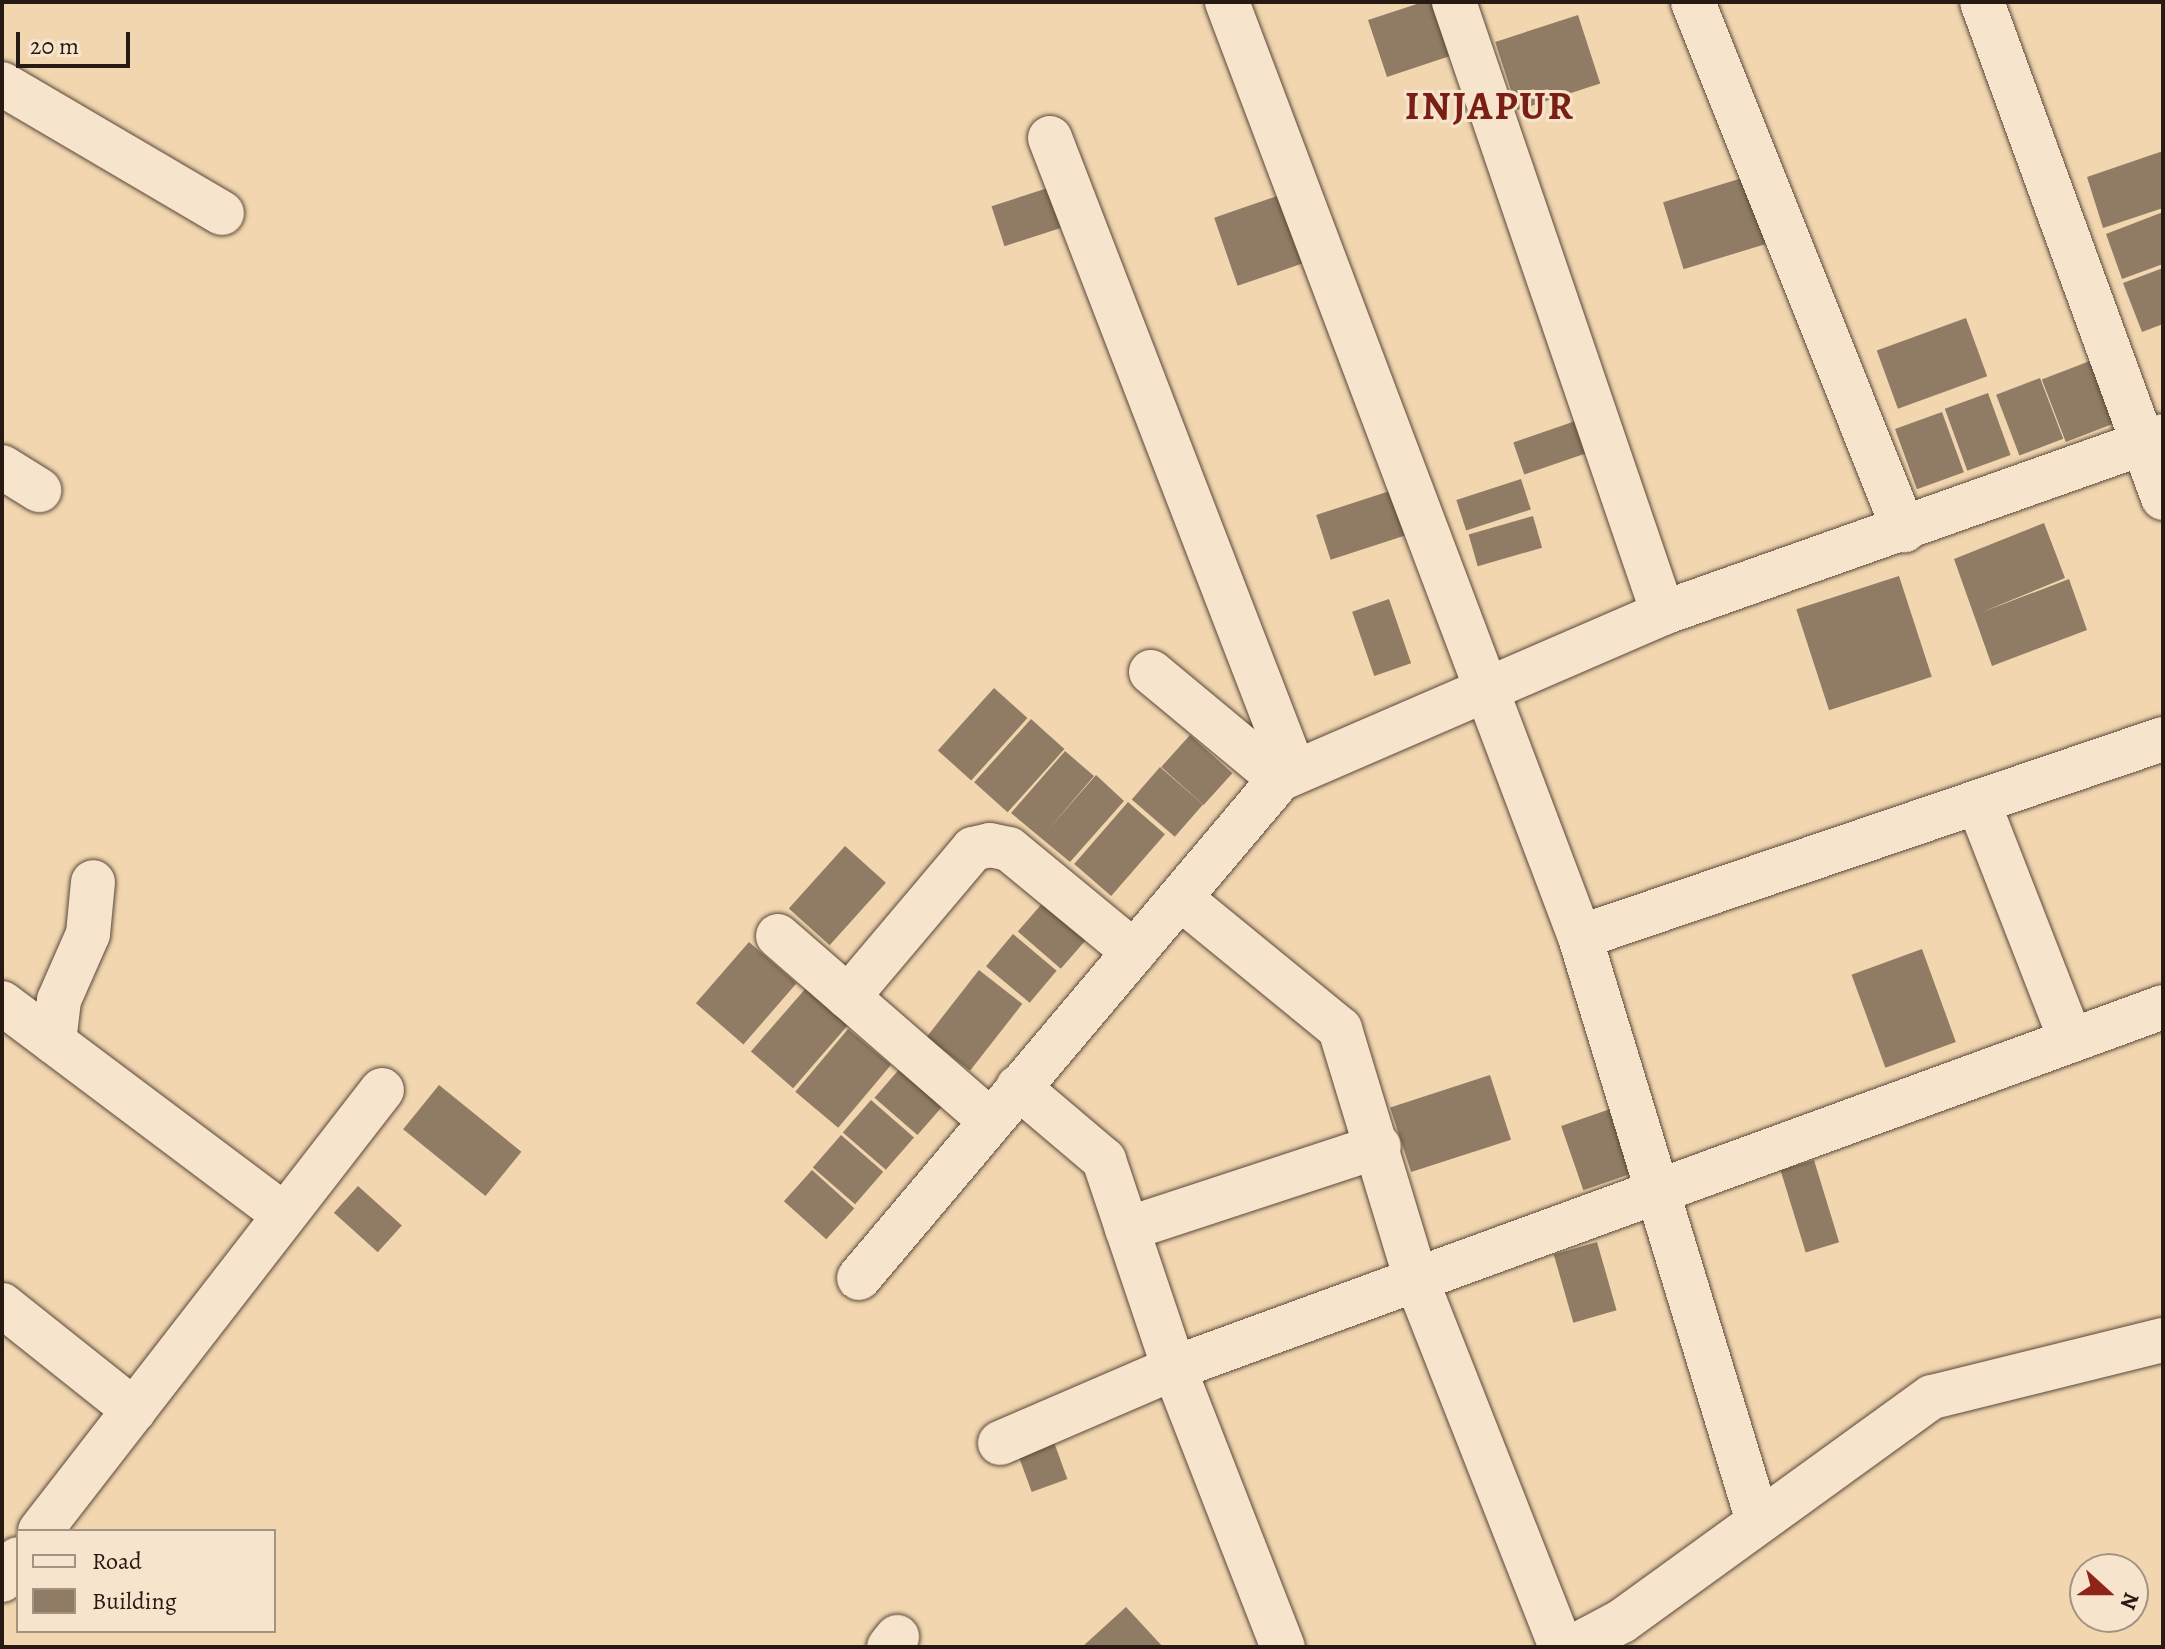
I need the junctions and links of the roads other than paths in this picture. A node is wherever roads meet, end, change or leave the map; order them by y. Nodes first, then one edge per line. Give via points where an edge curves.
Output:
1 (1227, 2) edge
2 (1693, 2) edge
3 (1982, 2) edge
4 (1461, 7) edge
5 (2, 84) edge
6 (1050, 138) dead end
7 (222, 213) dead end
8 (2153, 439) edge
9 (2, 467) edge
10 (39, 490) dead end
11 (2163, 498) edge
12 (1904, 530) junction
13 (1663, 613) junction
14 (1151, 672) dead end
15 (1489, 683) junction
16 (2163, 739) edge
17 (1287, 775) junction
18 (1978, 802) junction
19 (93, 882) dead end
20 (1180, 898) junction
21 (778, 936) dead end
22 (1580, 937) junction
23 (1134, 952) junction
24 (848, 997) junction
25 (2, 1003) edge
26 (2163, 1007) edge
27 (2071, 1041) junction
28 (54, 1042) junction
29 (1018, 1087) junction
30 (382, 1090) dead end
31 (991, 1121) junction
32 (1379, 1146) junction
33 (1659, 1190) junction
34 (284, 1215) junction
35 (1127, 1229) junction
36 (859, 1278) dead end
37 (1416, 1279) junction
38 (2, 1305) edge
39 (2163, 1340) edge
40 (1174, 1368) junction
41 (134, 1410) junction
42 (1000, 1443) dead end
43 (1757, 1518) junction
44 (42, 1529) edge
45 (16, 1562) edge
46 (2, 1580) edge
47 (1283, 1647) edge
48 (1561, 1647) edge
49 (1573, 1647) edge

1 - 15 street
2 - 12 street
3 - 8 street
4 - 13 street
5 - 7 street
6 - 17 street
8 - 11 street
8 - 12 street
9 - 10 street
12 - 13 street
13 - 15 street
14 - 17 street
15 - 17 street
15 - 22 street
16 - 18 street
17 - 20 street
18 - 22 street
18 - 27 street
19 - 28 street via 88,934 59,1000
20 - 23 street
20 - 32 street via 1340,1029
21 - 24 street
22 - 33 street
23 - 24 street via 1009,849 990,845 973,849
23 - 29 street
24 - 31 street
25 - 28 street
26 - 27 street
27 - 33 street
28 - 34 street
29 - 31 street
29 - 35 street via 1104,1160
30 - 34 street
31 - 36 street
32 - 35 street
32 - 37 street
33 - 37 street
33 - 43 street
34 - 41 street
35 - 40 street
37 - 40 street
37 - 48 street
38 - 41 street
39 - 43 street via 1932,1397
40 - 42 street
40 - 47 street
41 - 44 street
43 - 49 street via 1622,1621
45 - 46 street

